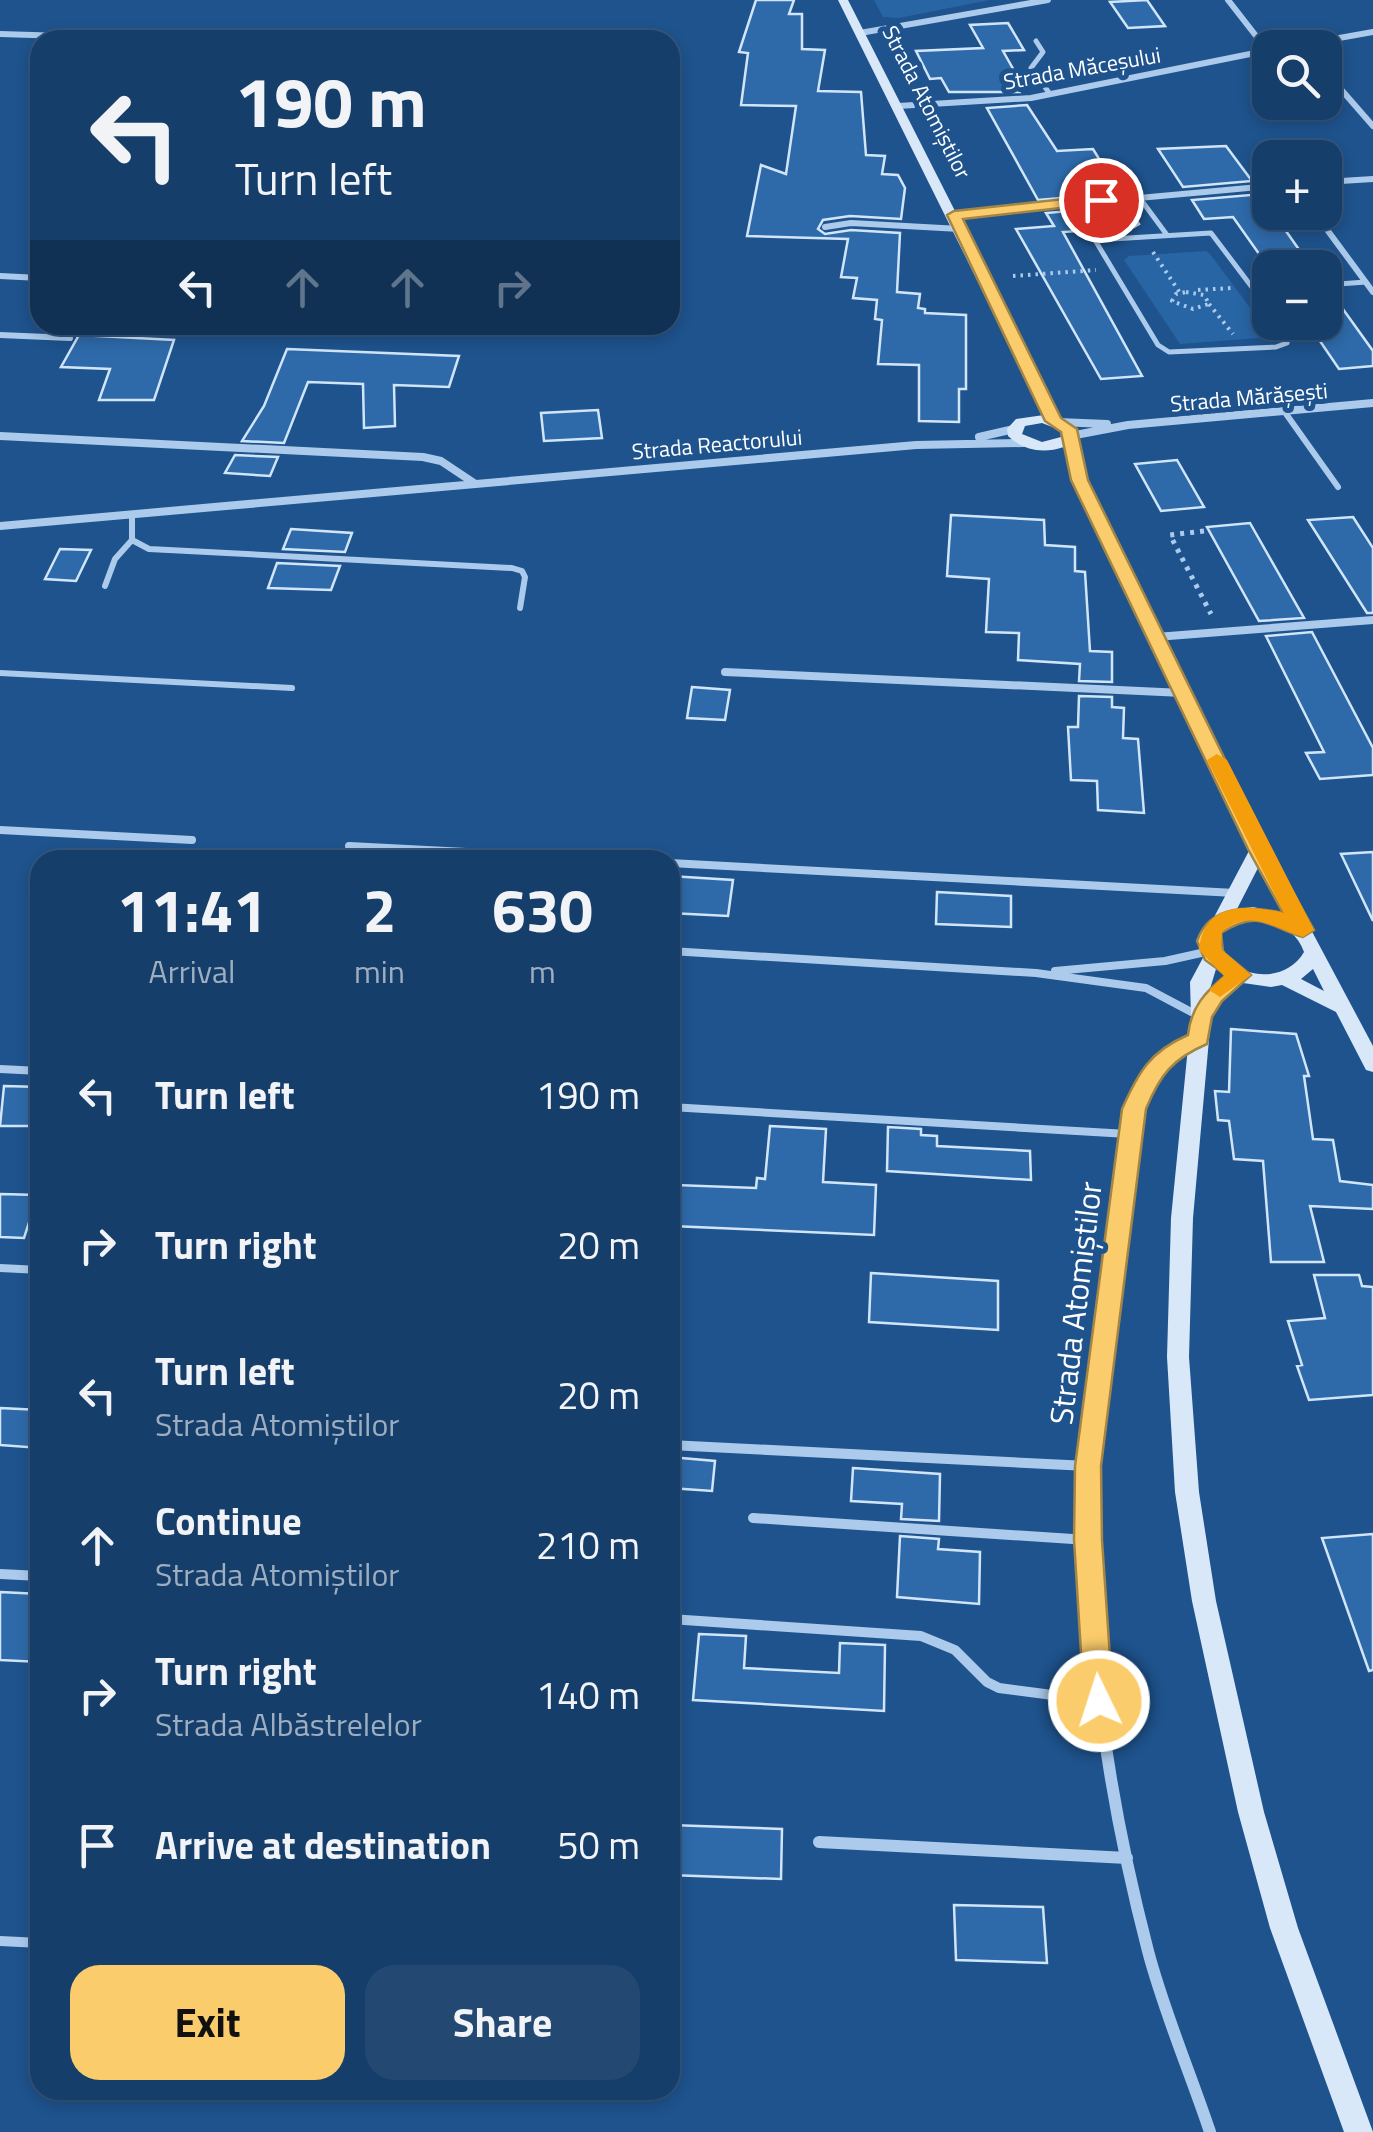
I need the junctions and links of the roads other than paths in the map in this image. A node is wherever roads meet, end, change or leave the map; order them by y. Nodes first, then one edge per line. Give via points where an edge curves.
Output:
1 (843, 0) edge
2 (1048, 0) edge
3 (1228, 0) edge
4 (1253, 30) edge
5 (1373, 32) edge
6 (860, 33) junction
7 (0, 34) edge
8 (30, 35) edge
9 (1342, 38) edge
10 (1036, 40) dead end
11 (1252, 53) edge
12 (1342, 91) edge
13 (1050, 94) junction
14 (898, 106) junction
15 (1373, 126) edge
16 (1373, 178) edge
17 (1342, 181) edge
18 (1252, 187) edge
19 (1138, 196) junction
20 (954, 215) junction
21 (826, 226) dead end
22 (960, 229) junction
23 (1327, 230) edge
24 (1166, 235) junction
25 (0, 276) edge
26 (30, 278) edge
27 (1366, 282) junction
28 (1342, 284) edge
29 (1252, 285) edge
30 (1373, 292) edge
31 (0, 336) edge
32 (70, 338) dead end
33 (1288, 340) edge
34 (1038, 391) junction
35 (1373, 403) edge
36 (1284, 411) junction
37 (1056, 422) junction
38 (1128, 425) junction
39 (1023, 434) junction
40 (0, 436) edge
41 (1070, 438) junction
42 (963, 441) junction
43 (1080, 480) junction
44 (474, 483) junction
45 (1338, 487) dead end
46 (132, 514) junction
47 (0, 526) edge
48 (132, 540) junction
49 (104, 586) dead end
50 (520, 608) dead end
51 (1373, 620) edge
52 (1156, 637) junction
53 (726, 672) dead end
54 (0, 673) edge
55 (292, 688) dead end
56 (1183, 692) junction
57 (0, 830) edge
58 (192, 840) dead end
59 (350, 846) dead end
60 (1258, 849) junction
61 (427, 850) edge
62 (680, 864) edge
63 (1235, 893) junction
64 (1220, 921) junction
65 (1303, 930) junction
66 (680, 952) edge
67 (1314, 952) junction
68 (1212, 953) junction
69 (1036, 972) junction
70 (1240, 975) junction
71 (1286, 979) junction
72 (1345, 1009) junction
73 (1200, 1028) junction
74 (1373, 1065) edge
75 (0, 1069) edge
76 (30, 1070) edge
77 (680, 1109) edge
78 (1128, 1134) junction
79 (0, 1268) edge
80 (30, 1270) edge
81 (680, 1446) edge
82 (1088, 1466) junction
83 (753, 1518) dead end
84 (1088, 1540) junction
85 (0, 1574) edge
86 (30, 1576) edge
87 (680, 1620) edge
88 (1099, 1701) junction
89 (819, 1842) dead end
90 (1127, 1858) junction
91 (0, 1941) edge
92 (30, 1942) edge
93 (1210, 2132) edge
94 (1359, 2132) edge

1 - 6 main road, Strada Atomiștilor
2 - 6 street
3 - 4 street
5 - 9 street
6 - 14 main road, Strada Atomiștilor
7 - 8 street
10 - 13 lane via 1043,52 1031,68
11 - 13 street, Strada Măceșului
12 - 15 street
13 - 14 street, Strada Măceșului
14 - 20 main road, Strada Atomiștilor
16 - 17 street
18 - 19 street
19 - 20 street
19 - 24 lane
20 - 22 main road, Strada Atomiștilor
21 - 22 street
22 - 34 main road, Strada Atomiștilor
23 - 27 street
24 - 29 lane via 1211,233
24 - 33 lane via 1095,240 1158,344 1169,352
25 - 26 street
27 - 28 lane
27 - 30 street
31 - 32 street
34 - 37 main road, Strada Atomiștilor
34 - 39 main road
35 - 36 street, Strada Mărășești
36 - 38 street, Strada Mărășești
36 - 45 lane
37 - 38 street, Strada Mărășești
37 - 39 main road
37 - 41 main road, Strada Atomiștilor
38 - 41 street, Strada Mărășești
39 - 41 main road via 1057,446
39 - 42 street, Strada Reactorului
39 - 42 street, Strada Reactorului
39 - 43 main road
40 - 44 street via 423,457
41 - 43 main road
42 - 44 street, Strada Reactorului
43 - 52 main road
44 - 46 street, Strada Reactorului
46 - 47 street, Strada Reactorului
46 - 48 lane
48 - 49 lane
48 - 50 lane via 149,549 512,568 525,577
51 - 52 street
52 - 56 main road
53 - 56 street
54 - 55 lane
56 - 60 main road
57 - 58 lane
59 - 61 lane
60 - 63 main road
60 - 65 main road
62 - 63 lane
63 - 64 main road
64 - 65 main road via 1253,913
64 - 68 main road via 1212,930
65 - 67 main road
66 - 69 lane
67 - 71 main road via 1301,973
67 - 72 main road
68 - 69 lane
68 - 70 main road
68 - 73 main road via 1200,982
69 - 73 lane via 1146,988
70 - 71 main road
70 - 73 main road, Strada Atomiștilor via 1214,996
71 - 72 main road
72 - 74 main road
73 - 78 street, Strada Atomiștilor via 1151,1070
73 - 94 main road via 1179,1293 1187,1492 1204,1601 1252,1812 1284,1928
75 - 76 lane
77 - 78 lane
78 - 82 street, Strada Atomiștilor
79 - 80 lane
81 - 82 lane
82 - 84 street, Strada Atomiștilor
83 - 84 lane
84 - 88 street, Strada Atomiștilor
85 - 86 lane
87 - 88 lane via 921,1636 954,1650 999,1688
88 - 90 street, Strada Atomiștilor
89 - 90 street
90 - 93 street, Strada Atomiștilor via 1150,1954
91 - 92 lane

